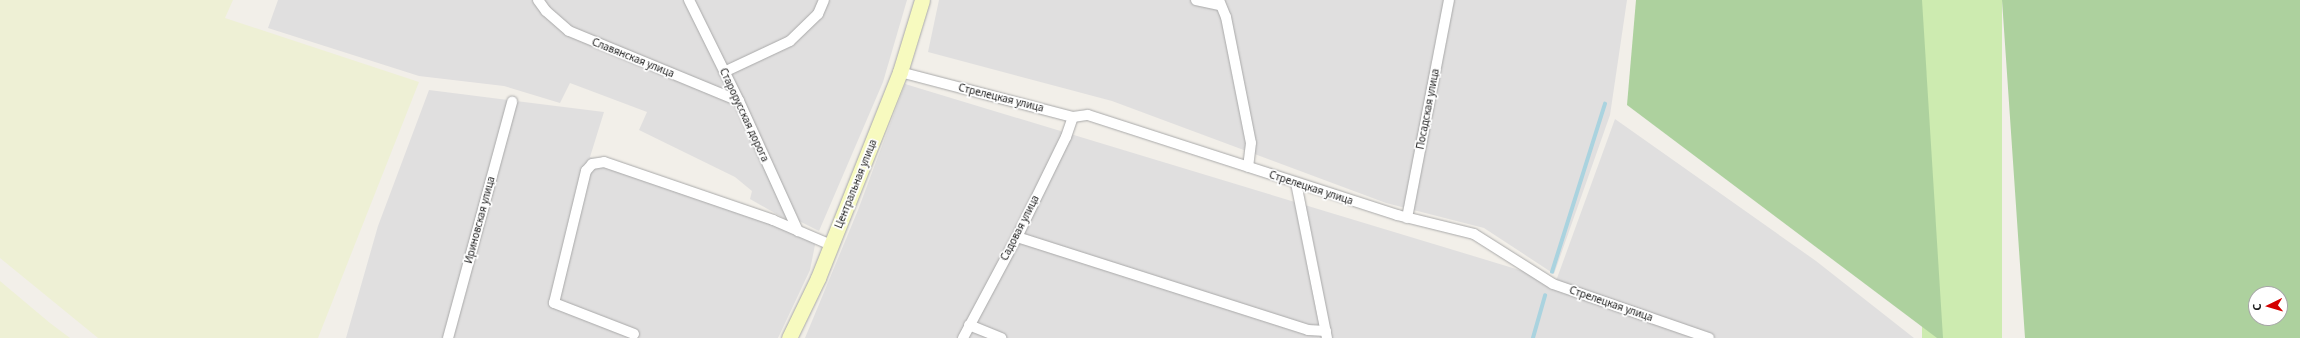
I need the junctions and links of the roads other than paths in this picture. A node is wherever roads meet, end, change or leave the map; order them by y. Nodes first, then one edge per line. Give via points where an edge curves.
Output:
1 (538, 0) edge
2 (688, 0) edge
3 (824, 0) edge
4 (922, 0) edge
5 (1196, 0) edge
6 (1449, 0) edge
7 (1219, 2) edge
8 (724, 72) junction
9 (900, 72) junction
10 (739, 101) junction
11 (512, 102) dead end
12 (1073, 117) junction
13 (1248, 167) junction
14 (1296, 183) junction
15 (1407, 218) junction
16 (798, 231) junction
17 (1017, 237) junction
18 (831, 245) junction
19 (969, 325) junction
20 (634, 334) dead end
21 (1327, 335) edge
22 (448, 338) edge
23 (789, 338) edge
24 (963, 338) edge
25 (1002, 338) edge
26 (1709, 338) edge

1 - 10 street, Славянская улица via 546,11 569,31
2 - 8 street, Старорусская дорога
3 - 8 street via 818,14 790,41
4 - 9 main road, Центральная улица
5 - 7 street
6 - 15 street, Посадская улица
7 - 13 street via 1226,17 1251,143
8 - 10 street, Старорусская дорога
9 - 12 street, Стрелецкая улица
9 - 18 main road, Центральная улица
10 - 16 street, Старорусская дорога
11 - 22 street, Ириновская улица
12 - 13 street, Стрелецкая улица via 1088,115
12 - 17 street, Садовая улица via 1066,137
13 - 14 street, Стрелецкая улица
14 - 15 street, Стрелецкая улица
14 - 21 street
15 - 26 street, Стрелецкая улица via 1474,234 1553,284
16 - 18 street
16 - 20 street via 604,162 592,164 584,178 554,303
17 - 19 street, Садовая улица
17 - 21 street
18 - 23 main road, Центральная улица
19 - 24 street, Садовая улица
19 - 25 street

